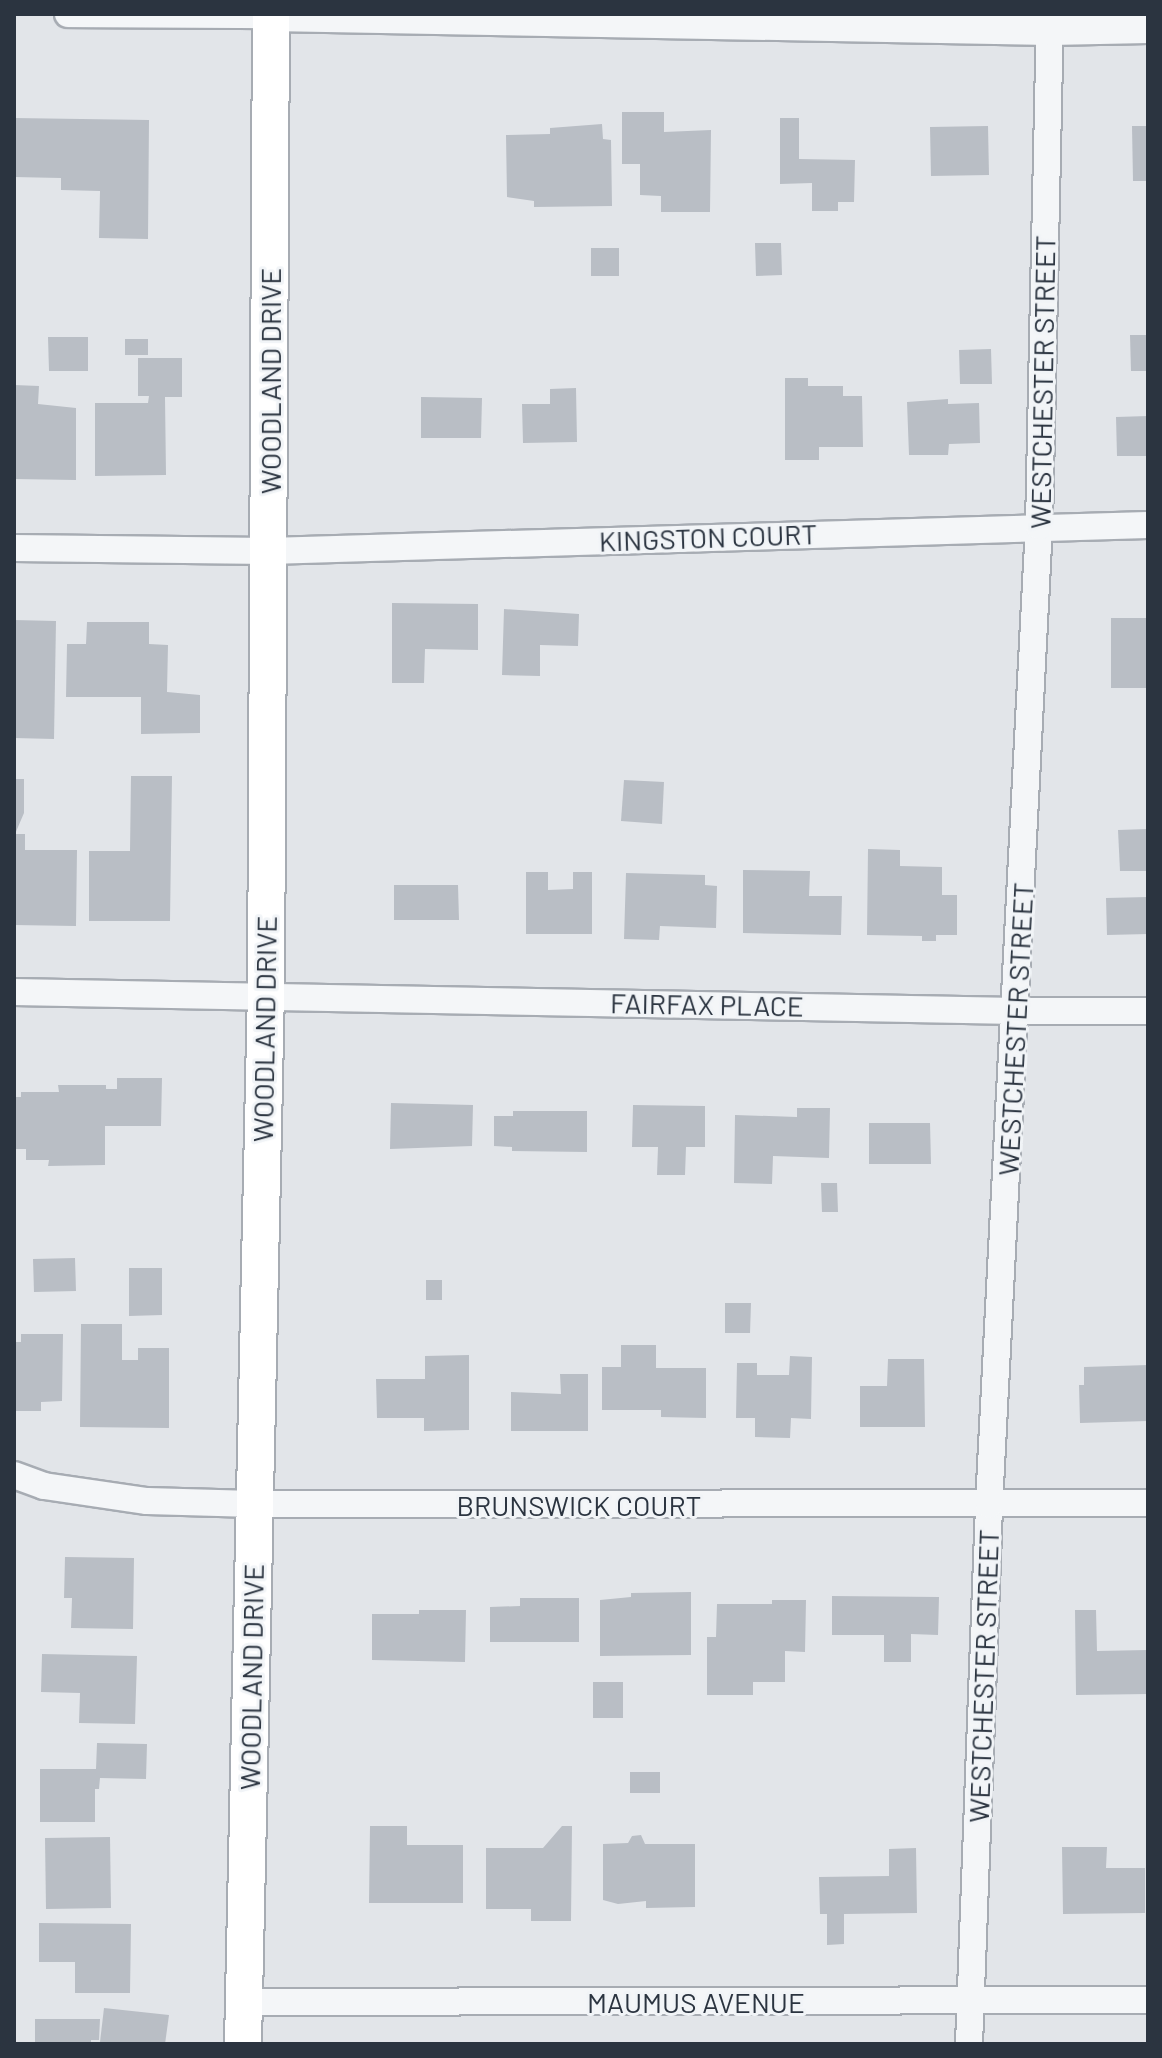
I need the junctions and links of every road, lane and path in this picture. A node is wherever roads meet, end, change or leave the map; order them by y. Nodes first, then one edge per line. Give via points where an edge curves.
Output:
1 (68, 14) edge
2 (271, 15) edge
3 (1050, 22) edge
4 (1148, 27) edge
5 (1148, 525) edge
6 (1039, 526) junction
7 (14, 548) edge
8 (269, 551) junction
9 (14, 992) edge
10 (266, 994) junction
11 (1017, 1011) junction
12 (1148, 1011) edge
13 (14, 1475) edge
14 (1148, 1503) edge
15 (254, 1504) junction
16 (989, 1505) junction
17 (1148, 2000) edge
18 (244, 2002) junction
19 (971, 2002) junction
20 (243, 2044) edge
21 (969, 2044) edge

1 - 2 street
2 - 3 street
2 - 8 main road, WOODLAND DRIVE
3 - 4 street
3 - 6 street, WESTCHESTER STREET
5 - 6 street, KINGSTON COURT
6 - 8 street, KINGSTON COURT
6 - 11 street, WESTCHESTER STREET
7 - 8 street, KINGSTON COURT
8 - 10 main road, WOODLAND DRIVE
9 - 10 street, FAIRFAX PLACE
10 - 11 street, FAIRFAX PLACE
10 - 15 main road, WOODLAND DRIVE
11 - 12 street, FAIRFAX PLACE
11 - 16 street, WESTCHESTER STREET
13 - 15 street, BRUNSWICK COURT via 44,1486 147,1501
14 - 16 street, BRUNSWICK COURT
15 - 16 street, BRUNSWICK COURT
15 - 18 main road, WOODLAND DRIVE
16 - 19 street, WESTCHESTER STREET
17 - 19 street, MAUMUS AVENUE
18 - 19 street, MAUMUS AVENUE
18 - 20 main road, WOODLAND DRIVE
19 - 21 street, WESTCHESTER STREET

